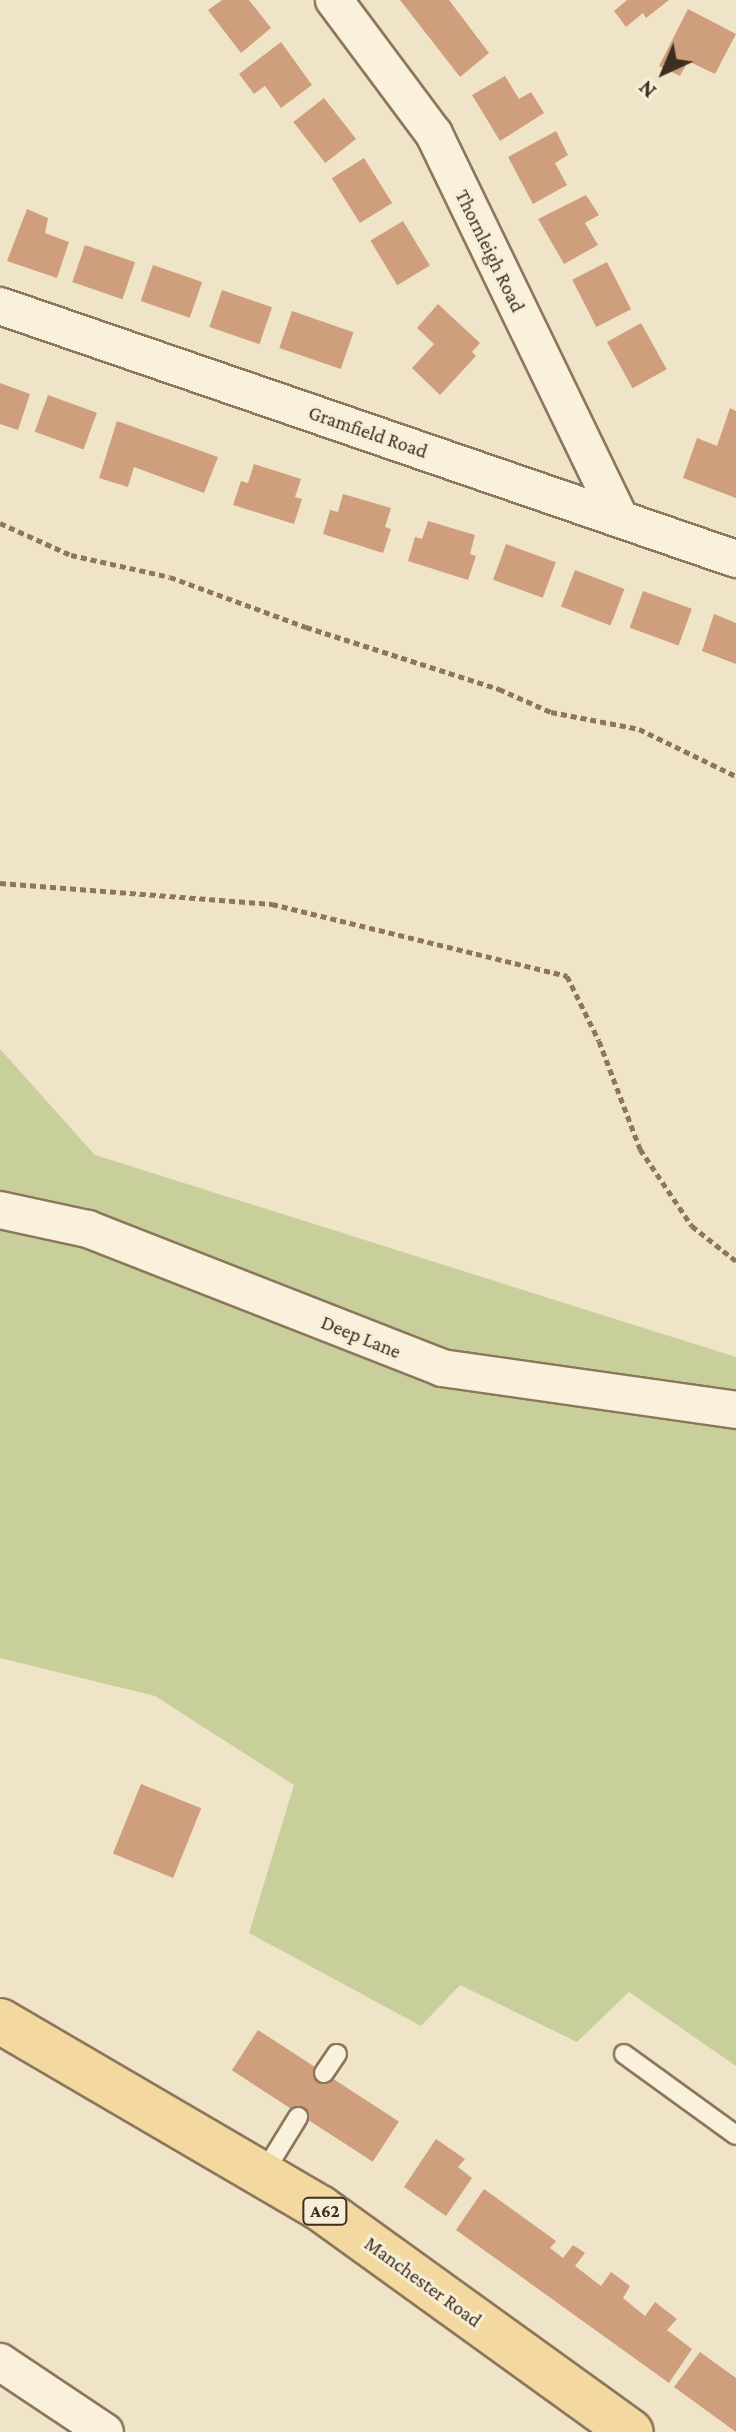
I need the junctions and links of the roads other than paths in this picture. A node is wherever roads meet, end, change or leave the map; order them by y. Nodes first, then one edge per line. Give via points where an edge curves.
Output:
1 (334, 0) edge
2 (0, 306) edge
3 (619, 517) junction
4 (736, 559) edge
5 (0, 1210) edge
6 (736, 1410) edge
7 (0, 2021) edge
8 (337, 2054) dead end
9 (624, 2054) dead end
10 (324, 2073) dead end
11 (298, 2117) dead end
12 (736, 2135) edge
13 (263, 2174) junction
14 (0, 2362) edge
15 (105, 2432) edge
16 (631, 2432) edge

1 - 3 street, Thornleigh Road via 434,134
2 - 3 street, Gramfield Road
3 - 4 street, Gramfield Road
5 - 6 street, Deep Lane via 88,1229 442,1368
7 - 13 main road, Manchester Road / A62
8 - 10 lane
9 - 12 lane
11 - 13 lane
13 - 16 main road, Manchester Road / A62 via 320,2208
14 - 15 street

